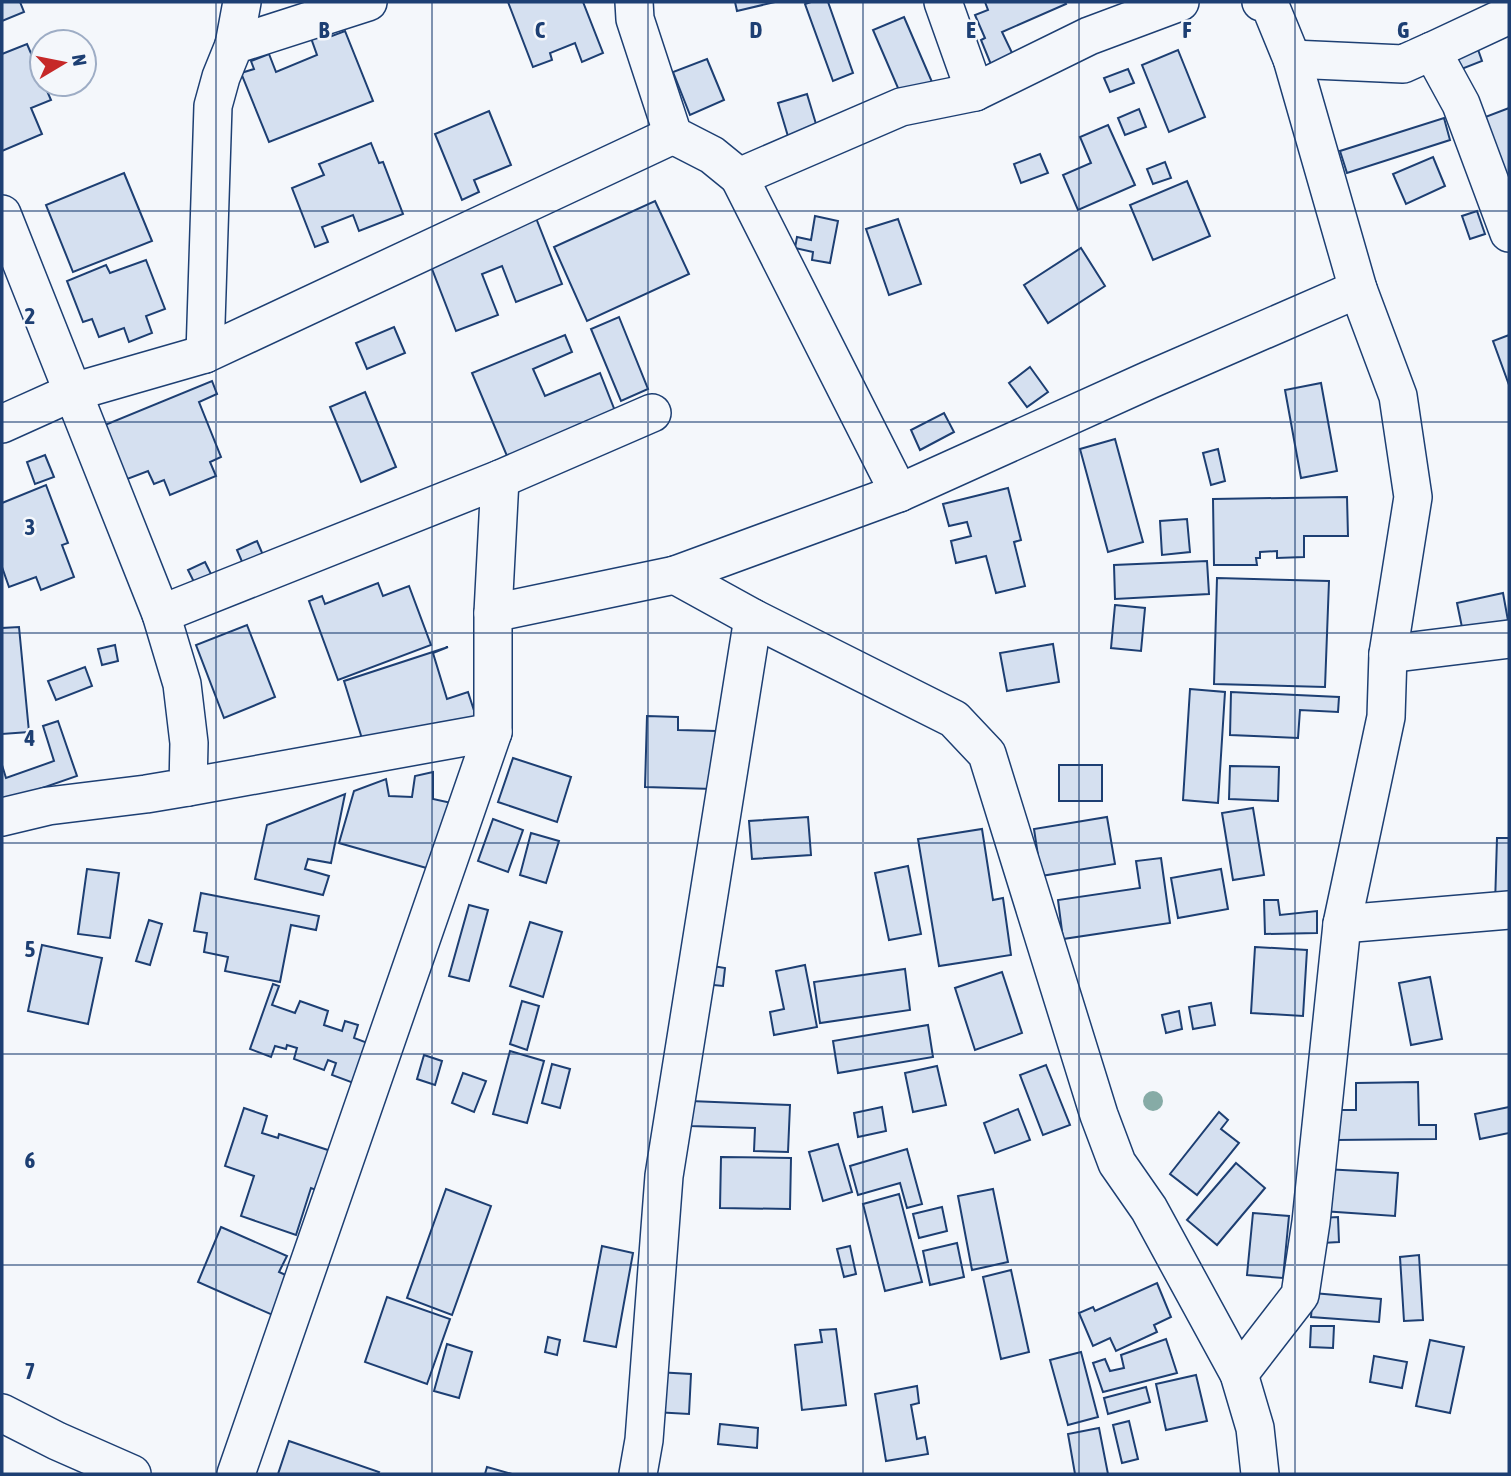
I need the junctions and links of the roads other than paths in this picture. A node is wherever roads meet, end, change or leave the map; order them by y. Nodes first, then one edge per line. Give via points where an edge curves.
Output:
1 (242, 2) edge
2 (368, 2) edge
3 (634, 2) edge
4 (943, 2) edge
5 (1181, 2) edge
6 (1261, 2) edge
7 (1270, 2) edge
8 (1509, 15) edge
9 (234, 45) junction
10 (1432, 51) junction
11 (1292, 60) junction
12 (975, 92) junction
13 (673, 135) junction
14 (739, 177) junction
15 (2, 214) edge
16 (1509, 233) edge
17 (1358, 289) junction
18 (205, 354) junction
19 (73, 392) junction
20 (652, 413) dead end
21 (2, 424) edge
22 (500, 479) junction
23 (899, 493) junction
24 (675, 575) junction
25 (493, 613) junction
26 (161, 614) junction
27 (753, 618) junction
28 (1509, 639) edge
29 (1388, 654) junction
30 (493, 732) junction
31 (188, 787) junction
32 (2, 817) edge
33 (1509, 910) edge
34 (1342, 924) junction
35 (1239, 1374) junction
36 (2, 1413) edge
37 (132, 1474) edge
38 (236, 1474) edge
39 (638, 1474) edge
40 (1260, 1474) edge

1 - 9 street
2 - 9 street
3 - 13 street via 635,19
4 - 12 street
5 - 12 street via 1089,36
6 - 7 street
7 - 11 street
8 - 10 street
9 - 18 street via 214,106
10 - 11 street via 1403,64
10 - 16 street via 1461,104
11 - 17 street
12 - 14 street via 901,107
13 - 14 street via 712,155
13 - 18 street
14 - 23 street
15 - 19 street
17 - 23 street
17 - 29 street via 1398,396 1413,497
18 - 19 street
19 - 21 street
19 - 26 street
20 - 22 street
22 - 25 street
22 - 26 street
23 - 24 street
24 - 25 street
24 - 27 street
25 - 30 street
26 - 31 street via 182,684 189,743
27 - 35 street via 954,719 987,754 1098,1115 1117,1163 1149,1209
27 - 39 street via 664,1176 645,1440
28 - 29 street
29 - 34 street via 1387,717
30 - 31 street
30 - 38 street
31 - 32 street via 48,806
33 - 34 street
34 - 35 street via 1300,1295
35 - 40 street via 1255,1427
36 - 37 street

